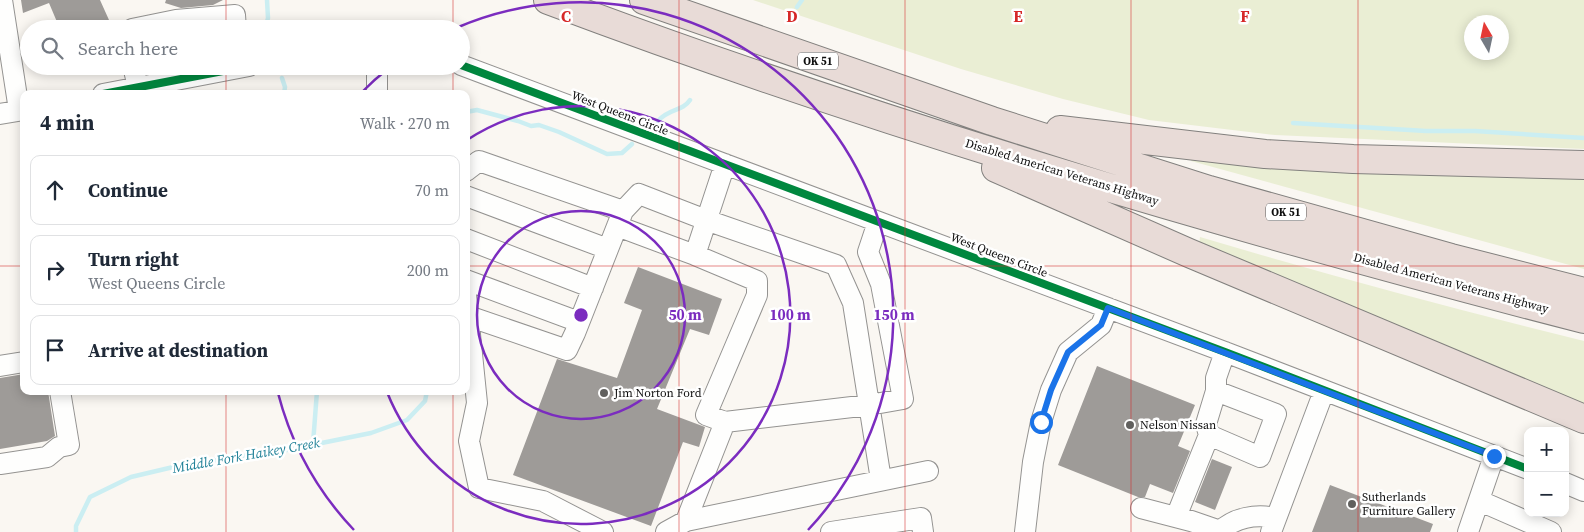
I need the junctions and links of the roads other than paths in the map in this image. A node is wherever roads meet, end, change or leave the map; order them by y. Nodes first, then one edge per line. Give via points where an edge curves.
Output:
1 (2, 0) edge
2 (548, 0) edge
3 (644, 0) edge
4 (176, 20) edge
5 (235, 20) edge
6 (6, 60) edge
7 (470, 68) edge
8 (135, 75) edge
9 (202, 75) edge
10 (376, 75) edge
11 (138, 87) junction
12 (123, 90) edge
13 (377, 90) edge
14 (864, 110) junction
15 (14, 111) edge
16 (992, 121) junction
17 (725, 164) junction
18 (1584, 165) edge
19 (470, 168) edge
20 (470, 197) edge
21 (620, 218) junction
22 (706, 220) junction
23 (878, 222) junction
24 (470, 241) edge
25 (608, 249) junction
26 (695, 255) junction
27 (470, 281) edge
28 (593, 288) junction
29 (1584, 292) edge
30 (1108, 308) junction
31 (470, 317) edge
32 (1584, 319) edge
33 (580, 322) junction
34 (470, 335) edge
35 (1225, 352) junction
36 (20, 363) edge
37 (0, 366) edge
38 (1216, 391) junction
39 (1324, 391) junction
40 (61, 395) edge
41 (869, 405) junction
42 (1584, 419) edge
43 (725, 422) junction
44 (1207, 429) junction
45 (1494, 456) junction
46 (0, 464) edge
47 (1524, 467) edge
48 (928, 470) dead end
49 (882, 480) junction
50 (1569, 485) edge
51 (1584, 492) edge
52 (1480, 501) junction
53 (1141, 508) dead end
54 (1170, 515) junction
55 (686, 521) junction
56 (1274, 525) edge
57 (603, 532) edge
58 (666, 532) edge
59 (831, 532) edge
60 (923, 532) edge
61 (1025, 532) edge
62 (1219, 532) edge
63 (1468, 532) edge
64 (1551, 532) edge

1 - 6 street
2 - 14 highway, Disabled American Veterans Highway / OK 51
3 - 16 highway, Disabled American Veterans Highway / OK 51
4 - 5 street via 235,15
6 - 15 street
7 - 17 street, West Queens Circle
8 - 11 street
9 - 11 street
10 - 13 street
11 - 12 street
14 - 32 highway, Disabled American Veterans Highway / OK 51 via 1200,213
14 - 42 highway via 1189,253
16 - 18 highway via 1265,154
16 - 29 highway, Disabled American Veterans Highway / OK 51 via 1209,190
17 - 22 street
17 - 23 street, West Queens Circle
19 - 21 street via 478,161
20 - 25 street
21 - 22 street via 639,194
21 - 25 street
21 - 26 street
22 - 26 street
22 - 41 street via 836,265 853,303
23 - 30 street, West Queens Circle
23 - 41 street via 868,252 880,284 903,399
24 - 28 street
25 - 28 street
26 - 43 street via 757,281 757,295 706,415
27 - 33 street
28 - 33 street
30 - 35 street, West Queens Circle
30 - 61 street via 1101,325 1068,352 1051,390 1033,462
31 - 33 street via 567,350
34 - 57 street via 477,403 469,441 479,488 543,501
35 - 38 street via 1216,378
35 - 39 street, West Queens Circle
36 - 37 street
38 - 44 street
38 - 44 street via 1276,414 1260,457
39 - 45 street, West Queens Circle
39 - 56 street
40 - 46 street via 70,446 59,447 47,457
41 - 43 street
41 - 49 street
43 - 55 street
44 - 54 street via 1197,431
45 - 47 street, West Queens Circle
45 - 52 street
48 - 49 street
49 - 55 street
50 - 51 street
52 - 63 street
52 - 64 street
53 - 54 street
54 - 62 street
55 - 58 street
56 - 62 street via 1261,515 1251,516
59 - 60 street via 921,518

